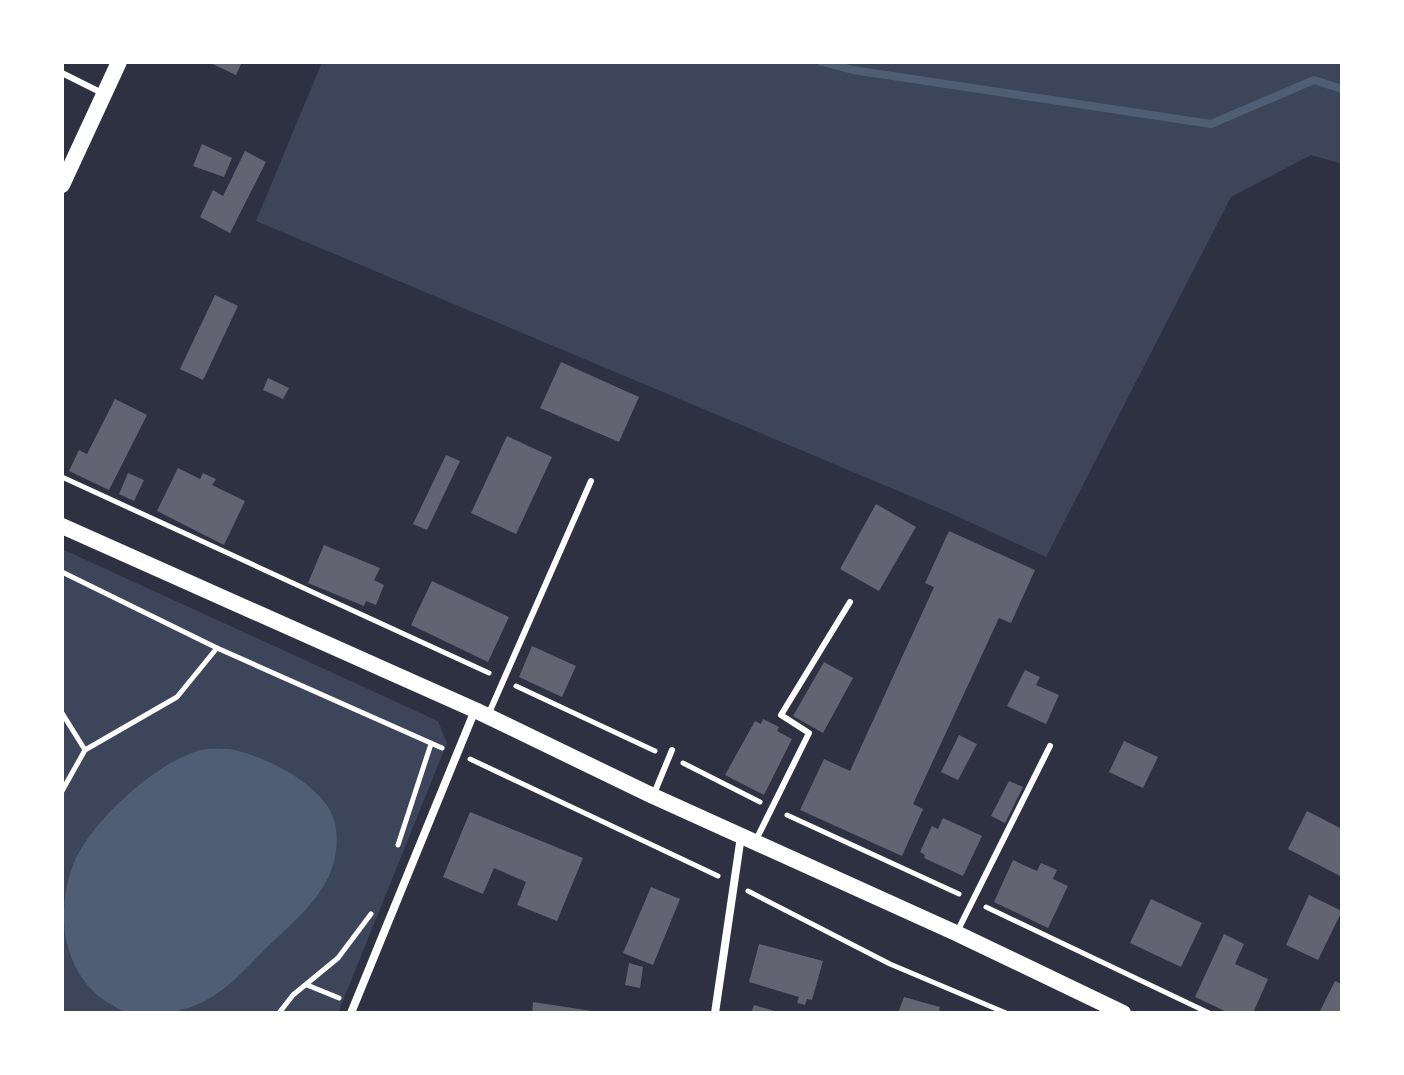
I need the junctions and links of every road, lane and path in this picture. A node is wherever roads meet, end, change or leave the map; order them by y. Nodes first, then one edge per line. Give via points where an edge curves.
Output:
1 (119, 62) edge
2 (62, 73) edge
3 (105, 94) junction
4 (62, 185) edge
5 (62, 477) edge
6 (591, 481) dead end
7 (62, 526) edge
8 (62, 572) edge
9 (850, 602) dead end
10 (217, 648) junction
11 (504, 680) junction
12 (62, 713) edge
13 (481, 713) junction
14 (431, 744) junction
15 (1050, 746) dead end
16 (85, 750) junction
17 (458, 753) junction
18 (671, 754) junction
19 (62, 791) edge
20 (653, 796) junction
21 (772, 808) junction
22 (748, 839) junction
23 (397, 848) dead end
24 (735, 884) junction
25 (973, 901) junction
26 (373, 911) dead end
27 (956, 933) junction
28 (307, 985) junction
29 (353, 1009) edge
30 (279, 1013) edge
31 (715, 1013) edge
32 (1006, 1013) edge
33 (1123, 1013) edge
34 (1209, 1013) edge

1 - 3 main road
2 - 3 lane
3 - 4 main road
5 - 11 path
6 - 11 lane
7 - 13 main road
8 - 10 path
9 - 21 lane via 781,715 809,733
10 - 14 path
10 - 16 path via 177,697
11 - 13 lane
11 - 18 path
12 - 16 path
13 - 17 street
13 - 20 main road
14 - 17 path
14 - 23 path
15 - 25 lane
16 - 19 path
17 - 24 path
17 - 29 street
18 - 20 lane
18 - 21 path
20 - 22 main road
21 - 22 lane
21 - 25 path
22 - 24 street
22 - 27 main road
24 - 31 street
24 - 32 path via 890,964
25 - 27 lane
25 - 34 path
26 - 28 path via 338,958
27 - 33 main road
28 - 29 path
28 - 30 path

